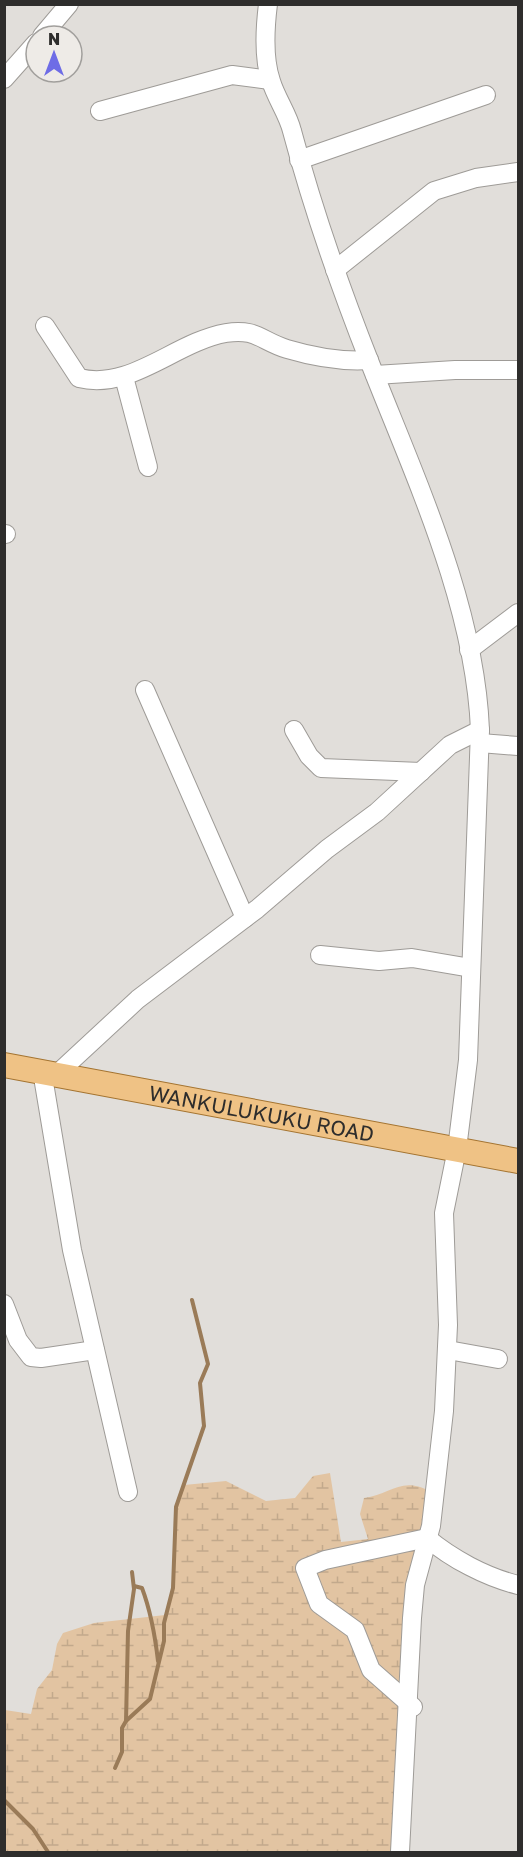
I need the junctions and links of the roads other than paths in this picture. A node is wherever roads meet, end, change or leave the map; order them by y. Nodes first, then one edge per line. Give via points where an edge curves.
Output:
1 (69, 4) edge
2 (268, 4) edge
3 (52, 24) edge
4 (24, 56) edge
5 (4, 79) edge
6 (270, 80) junction
7 (486, 95) dead end
8 (100, 111) dead end
9 (299, 160) junction
10 (519, 172) edge
11 (335, 270) junction
12 (45, 326) dead end
13 (372, 368) junction
14 (519, 370) edge
15 (124, 377) junction
16 (148, 467) dead end
17 (519, 613) edge
18 (470, 650) junction
19 (145, 690) dead end
20 (294, 730) dead end
21 (480, 737) junction
22 (519, 746) edge
23 (421, 772) junction
24 (245, 918) junction
25 (321, 955) dead end
26 (471, 968) junction
27 (4, 1065) edge
28 (49, 1073) junction
29 (458, 1149) junction
30 (519, 1161) edge
31 (4, 1304) edge
32 (95, 1350) junction
33 (448, 1350) junction
34 (498, 1359) dead end
35 (128, 1492) dead end
36 (427, 1538) junction
37 (519, 1585) edge
38 (411, 1706) junction
39 (400, 1852) edge

1 - 3 street
2 - 6 street via 266,48
4 - 5 street
6 - 8 street via 232,75
6 - 9 street via 291,128
7 - 9 street
9 - 11 street
10 - 11 street via 476,178 434,191
11 - 13 street
12 - 15 street via 79,378
13 - 14 street
13 - 15 street via 327,359 270,343 254,333 239,332 180,348
13 - 18 street via 435,534
15 - 16 street
17 - 18 street
18 - 21 street via 479,702
19 - 24 street
20 - 23 street via 321,768
21 - 22 street
21 - 23 street via 450,745
21 - 26 street
23 - 24 street
24 - 28 street
25 - 26 street via 379,961 412,958
26 - 29 street via 468,1060
27 - 28 main road, WANKULUKUKU ROAD
28 - 29 main road, WANKULUKUKU ROAD
28 - 32 street via 72,1250
29 - 30 main road, WANKULUKUKU ROAD
29 - 33 street via 444,1213
31 - 32 street via 18,1340 31,1357
32 - 35 street
33 - 34 street
33 - 36 street
36 - 37 street via 444,1552
36 - 38 street via 415,1585
36 - 38 street via 305,1568 319,1604 355,1630 371,1670
38 - 39 street via 403,1745

